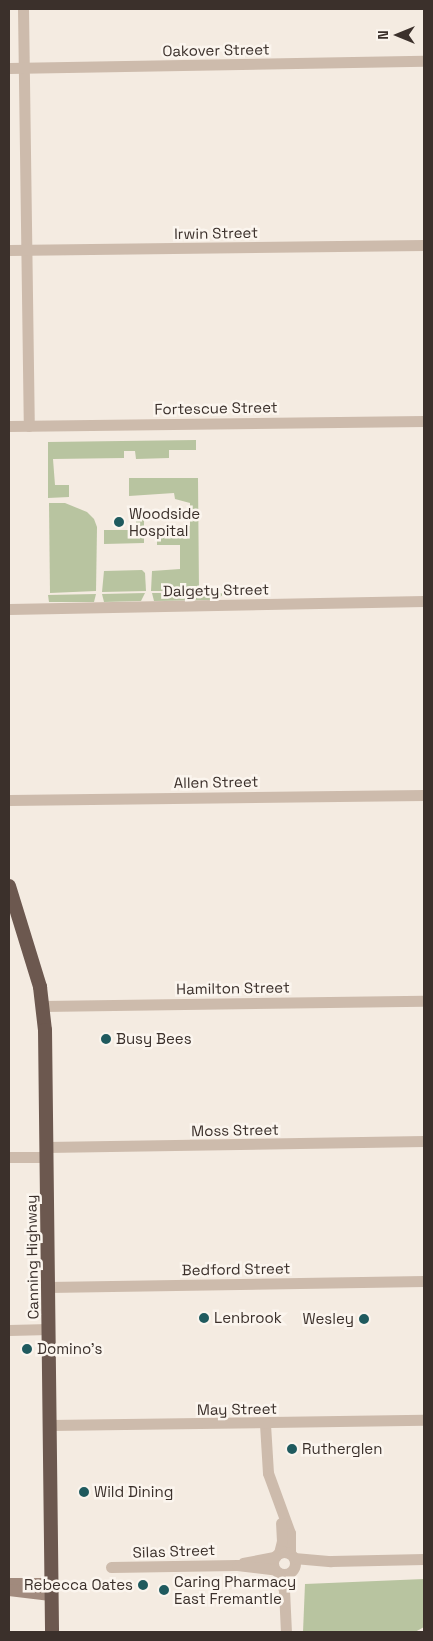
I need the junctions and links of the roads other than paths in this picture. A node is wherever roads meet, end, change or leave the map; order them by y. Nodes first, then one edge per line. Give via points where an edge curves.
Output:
1 (23, 9) edge
2 (424, 61) edge
3 (9, 68) edge
4 (24, 68) junction
5 (424, 245) edge
6 (9, 250) edge
7 (28, 250) junction
8 (424, 420) edge
9 (9, 426) edge
10 (29, 426) junction
11 (424, 601) edge
12 (9, 609) edge
13 (424, 795) edge
14 (9, 800) edge
15 (9, 886) edge
16 (424, 1001) edge
17 (43, 1006) junction
18 (424, 1141) edge
19 (46, 1152) junction
20 (9, 1157) edge
21 (424, 1281) edge
22 (48, 1287) junction
23 (49, 1329) junction
24 (9, 1330) edge
25 (424, 1420) edge
26 (268, 1424) junction
27 (50, 1425) junction
28 (284, 1555) junction
29 (424, 1559) edge
30 (331, 1561) junction
31 (237, 1565) junction
32 (111, 1567) dead end
33 (284, 1571) junction
34 (9, 1584) edge
35 (51, 1589) junction
36 (9, 1590) edge
37 (52, 1632) edge
38 (286, 1632) edge

1 - 4 street
2 - 4 street, Oakover Street
3 - 4 street, Oakover Street
4 - 7 street
5 - 7 street, Irwin Street
6 - 7 street, Irwin Street
7 - 10 street
8 - 10 street, Fortescue Street
9 - 10 street, Fortescue Street
11 - 12 street, Dalgety Street
13 - 14 street, Allen Street
15 - 17 highway, Canning Highway
16 - 17 street, Hamilton Street
17 - 19 highway, Canning Highway
18 - 19 street, Moss Street
19 - 20 street, Moss Street
19 - 22 highway, Canning Highway
21 - 22 street, Bedford Street
22 - 23 highway, Canning Highway
23 - 24 street
23 - 27 highway, Canning Highway
25 - 26 street, May Street
26 - 27 street, May Street
26 - 28 street via 267,1466 290,1533
27 - 35 highway, Canning Highway
28 - 30 street, Silas Street
28 - 31 street, Silas Street
28 - 33 street
28 - 33 street
29 - 30 street, Silas Street
30 - 33 street, Silas Street
31 - 32 street, Silas Street
31 - 33 street, Silas Street
33 - 38 street
34 - 35 main road
35 - 36 main road
35 - 37 highway, Canning Highway

